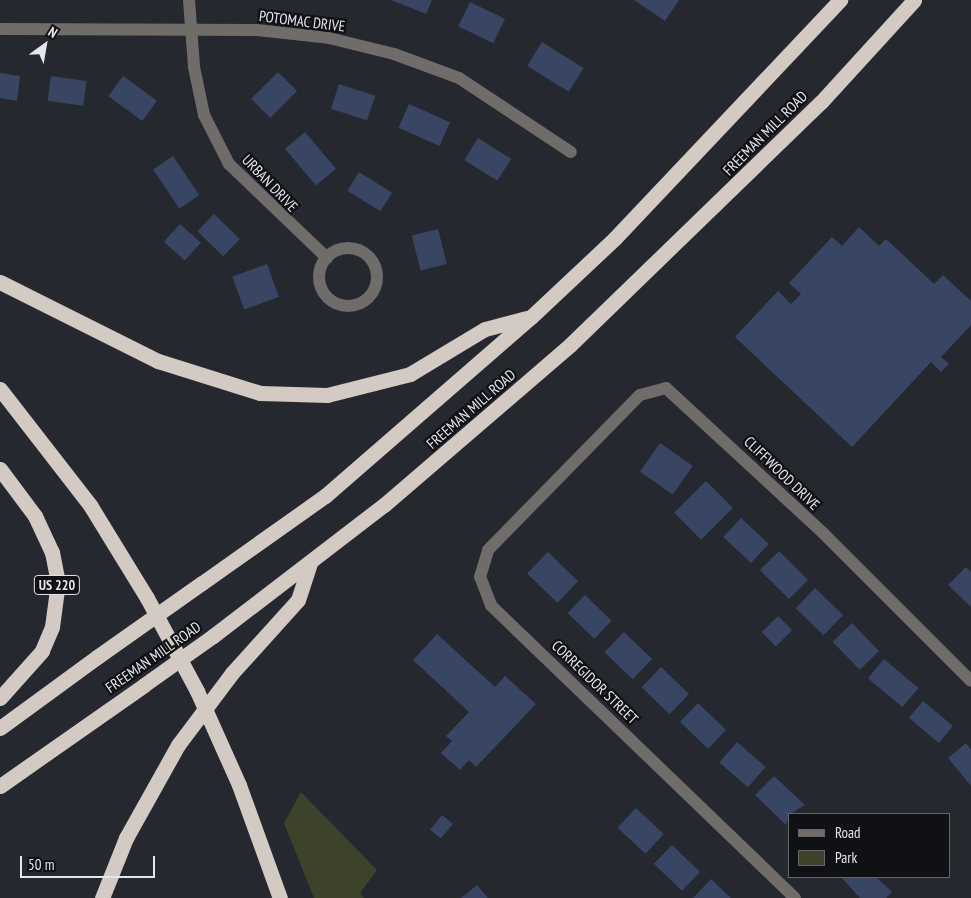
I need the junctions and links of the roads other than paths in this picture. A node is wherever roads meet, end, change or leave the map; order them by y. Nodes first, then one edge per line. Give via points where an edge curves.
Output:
1 (189, 0) edge
2 (840, 0) edge
3 (914, 0) edge
4 (0, 29) edge
5 (190, 30) junction
6 (571, 152) dead end
7 (327, 258) junction
8 (0, 282) edge
9 (530, 317) junction
10 (0, 389) edge
11 (0, 469) edge
12 (562, 473) joint
13 (310, 564) junction
14 (971, 681) edge
15 (0, 698) edge
16 (0, 728) edge
17 (0, 786) edge
18 (102, 898) edge
19 (280, 898) edge
20 (795, 898) edge

1 - 5 street, URBAN DRIVE
2 - 9 highway, FREEMAN MILL ROAD via 614,238
3 - 13 highway, FREEMAN MILL ROAD via 821,102 570,345 471,434
4 - 5 street, POTOMAC DRIVE
5 - 6 street, POTOMAC DRIVE via 257,30 329,38 394,54 458,78
5 - 7 street, URBAN DRIVE via 204,115 228,164
7 - 7 street via 319,279 329,299 350,306 370,297 377,279 368,256 344,249
8 - 9 highway via 158,361 260,393 327,395 410,374 485,329
9 - 16 highway, FREEMAN MILL ROAD, bridge via 325,496
10 - 19 highway via 90,505 147,598 197,691 239,785
11 - 15 highway, US 220 via 34,516 52,552 58,582 52,627 42,651
12 - 14 street, CLIFFWOOD DRIVE via 640,395 658,388 674,392
12 - 20 street, CORREGIDOR STREET via 488,550 480,567 484,594
13 - 17 highway, FREEMAN MILL ROAD, bridge via 214,636
13 - 18 highway, bridge via 298,600 232,673 178,745 126,838

